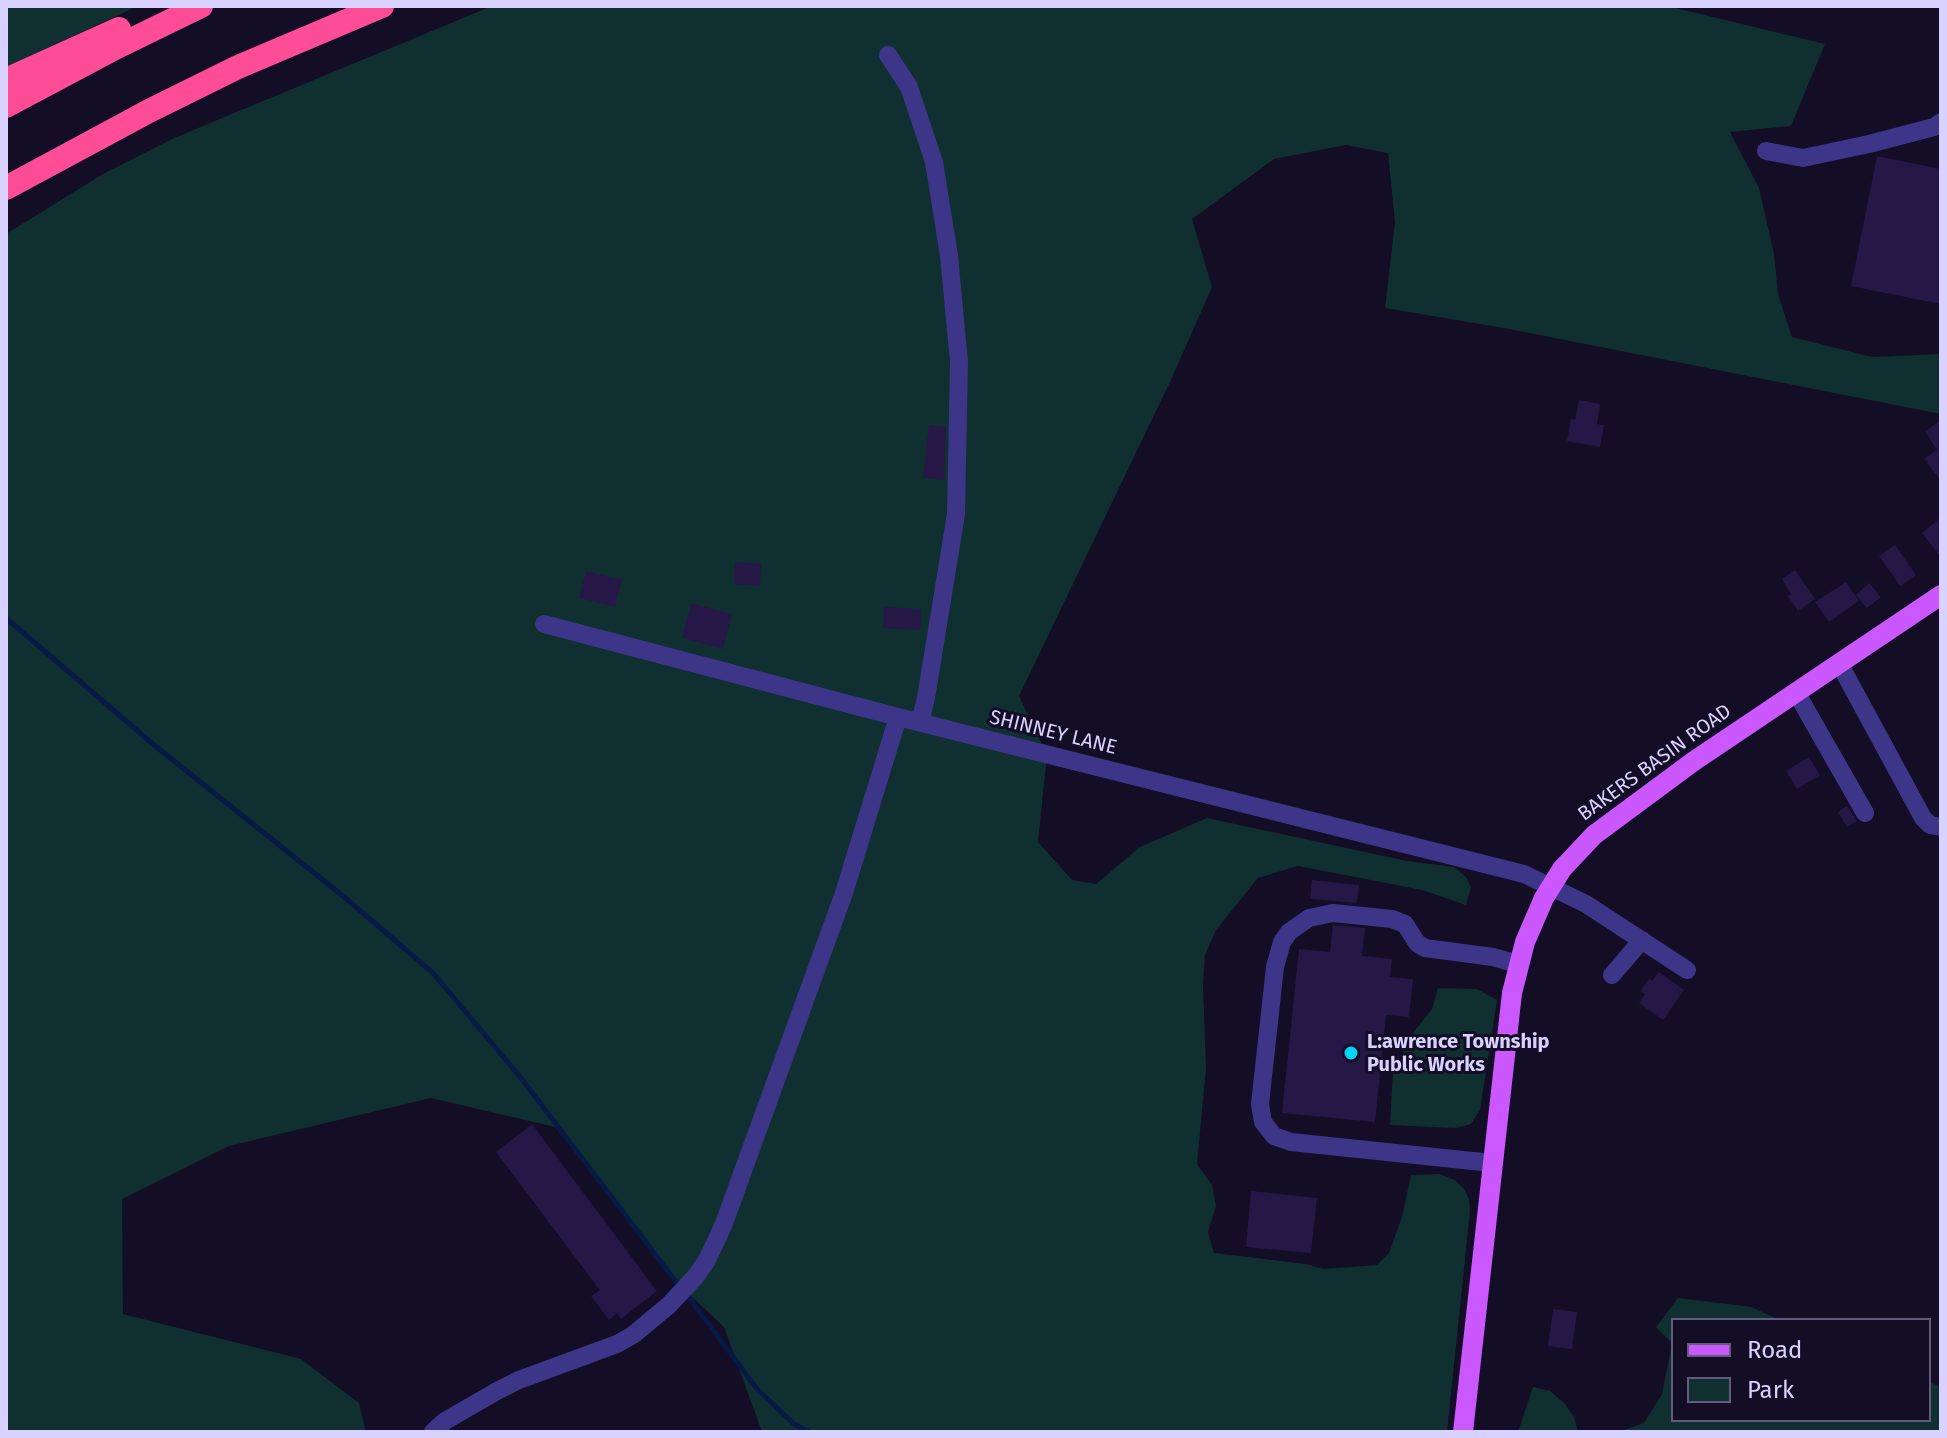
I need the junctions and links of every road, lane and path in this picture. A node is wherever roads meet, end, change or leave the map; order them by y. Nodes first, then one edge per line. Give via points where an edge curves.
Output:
1 (177, 6) edge
2 (201, 6) edge
3 (382, 6) edge
4 (888, 55) dead end
5 (6, 80) edge
6 (6, 106) edge
7 (1941, 122) edge
8 (1766, 151) dead end
9 (6, 188) edge
10 (1941, 595) edge
11 (544, 624) dead end
12 (1839, 663) junction
13 (1796, 692) junction
14 (898, 717) junction
15 (920, 722) junction
16 (1865, 813) dead end
17 (1941, 827) edge
18 (1551, 886) junction
19 (1642, 940) junction
20 (1518, 964) junction
21 (1687, 970) dead end
22 (1612, 975) dead end
23 (1492, 1163) junction
24 (433, 1432) edge
25 (1463, 1432) edge

1 - 5 highway
2 - 6 highway
3 - 9 highway via 238,67
4 - 15 street via 909,87 934,162 959,362 956,514
7 - 8 street via 1803,158
10 - 12 main road, BAKERS BASIN ROAD
11 - 14 street, SHINNEY LANE
12 - 13 main road, BAKERS BASIN ROAD
12 - 17 street via 1923,818
13 - 16 street
13 - 18 main road, BAKERS BASIN ROAD via 1594,835
14 - 15 street, SHINNEY LANE
14 - 24 street via 844,893 707,1260 653,1320 617,1344 519,1380 474,1402
15 - 18 street, SHINNEY LANE via 1524,874
18 - 19 street, SHINNEY LANE
18 - 20 main road, BAKERS BASIN ROAD
19 - 21 street, SHINNEY LANE
19 - 22 street
20 - 23 main road, BAKERS BASIN ROAD
20 - 23 street via 1425,948 1405,924 1392,919 1333,913 1309,918 1289,932 1275,967 1260,1104 1263,1122 1274,1136
23 - 25 main road, BAKERS BASIN ROAD

